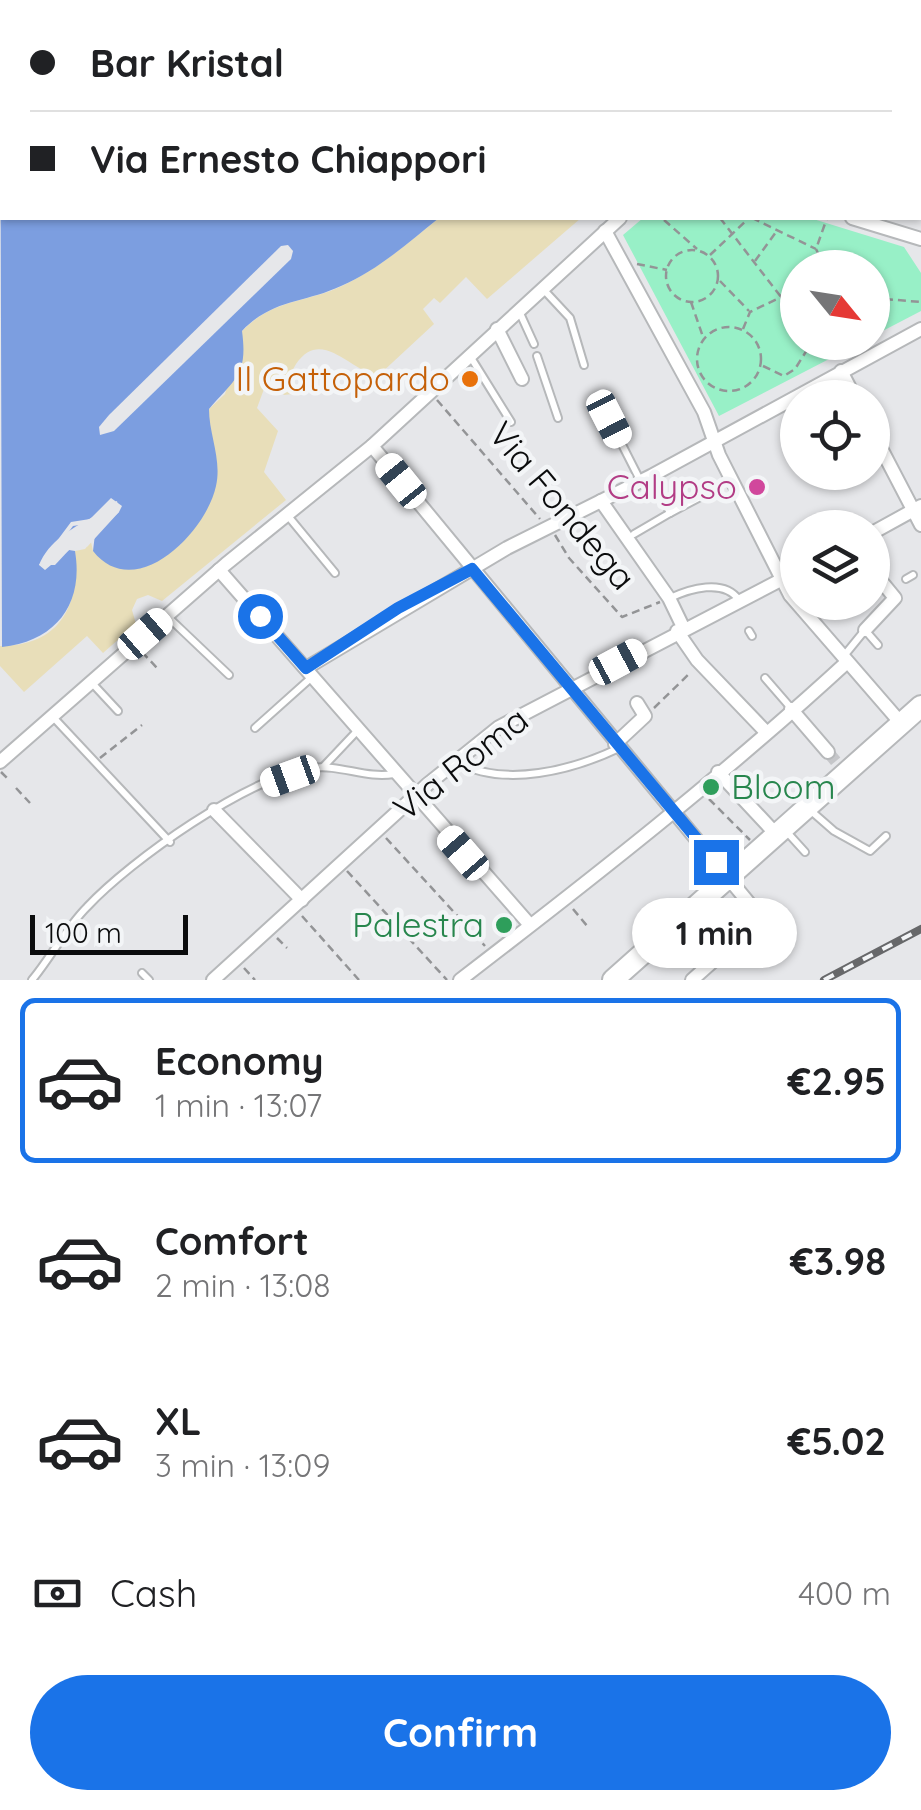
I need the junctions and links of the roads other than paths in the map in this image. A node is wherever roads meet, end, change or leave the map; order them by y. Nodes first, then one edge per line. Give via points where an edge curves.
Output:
1 (618, 220) edge
2 (858, 220) edge
3 (605, 231) junction
4 (917, 239) edge
5 (542, 288) junction
6 (518, 310) junction
7 (497, 329) junction
8 (921, 330) edge
9 (534, 344) dead end
10 (469, 355) junction
11 (537, 356) dead end
12 (584, 365) dead end
13 (841, 371) junction
14 (522, 379) dead end
15 (846, 380) edge
16 (558, 418) dead end
17 (609, 419) dead end
18 (511, 422) dead end
19 (714, 440) junction
20 (372, 446) junction
21 (890, 463) edge
22 (650, 482) junction
23 (702, 496) dead end
24 (601, 501) junction
25 (918, 514) edge
26 (288, 516) junction
27 (890, 526) edge
28 (634, 534) dead end
29 (472, 569) junction
30 (219, 570) junction
31 (335, 574) dead end
32 (780, 576) edge
33 (780, 579) edge
34 (668, 598) junction
35 (737, 605) junction
36 (166, 615) junction
37 (813, 620) edge
38 (875, 620) edge
39 (680, 629) junction
40 (866, 630) junction
41 (878, 645) dead end
42 (844, 661) junction
43 (309, 672) junction
44 (229, 675) dead end
45 (765, 678) dead end
46 (92, 682) junction
47 (570, 688) junction
48 (636, 703) dead end
49 (921, 706) edge
50 (792, 710) junction
51 (118, 711) dead end
52 (52, 716) junction
53 (900, 722) junction
54 (255, 728) dead end
55 (358, 730) junction
56 (766, 732) junction
57 (617, 746) junction
58 (828, 752) tunnel mouth
59 (454, 761) junction
60 (0, 762) edge
61 (323, 767) junction
62 (718, 772) junction
63 (396, 774) junction
64 (415, 797) junction
65 (806, 806) junction
66 (214, 810) junction
67 (674, 810) junction
68 (778, 830) junction
69 (886, 836) dead end
70 (170, 842) junction
71 (805, 852) dead end
72 (727, 874) junction
73 (298, 904) junction
74 (530, 925) junction
75 (142, 973) dead end
76 (32, 980) edge
77 (149, 980) edge
78 (213, 980) edge
79 (460, 980) edge
80 (613, 980) edge
81 (692, 980) edge

1 - 3 street
2 - 4 street
3 - 5 street
3 - 19 street
5 - 6 street
5 - 12 lane via 570,318
6 - 7 street
6 - 9 lane
7 - 10 street
7 - 14 street
8 - 13 street
10 - 18 lane
10 - 20 street
11 - 16 lane
13 - 15 street
13 - 19 street
17 - 22 lane
19 - 22 street
19 - 32 street
20 - 26 street
20 - 29 street
21 - 25 street
22 - 24 street
23 - 28 lane
24 - 29 street
24 - 34 street
25 - 27 street
26 - 30 street
26 - 31 lane
29 - 43 street via 398,608
29 - 47 street
30 - 36 street
30 - 43 street
33 - 35 street, Via Roma
34 - 35 lane via 711,587 735,594
34 - 39 street
35 - 39 street, Via Roma
36 - 44 lane
36 - 46 street
37 - 42 street
38 - 40 street
39 - 47 street, Via Roma
39 - 56 street via 700,662
40 - 41 lane
40 - 42 lane
42 - 50 street
42 - 53 street
43 - 54 lane
43 - 55 street
45 - 50 lane
46 - 51 lane
46 - 52 street
47 - 57 street
47 - 59 street, Via Roma
48 - 57 street via 645,716
49 - 53 main road
50 - 56 street
50 - 58 street
52 - 60 street
52 - 70 lane
53 - 65 main road
55 - 61 lane
55 - 63 street
56 - 62 street
57 - 59 lane via 561,772 484,772
57 - 67 street
59 - 64 street, Via Roma
61 - 63 lane
61 - 66 lane via 306,768
62 - 67 street
62 - 68 street
63 - 64 street
64 - 73 street, Via Roma
64 - 74 street
65 - 68 main road
65 - 69 lane via 870,851
66 - 70 lane
66 - 73 street
67 - 72 street
67 - 74 street
68 - 71 lane
68 - 72 main road
70 - 76 lane via 87,907
72 - 80 main road
72 - 81 street via 758,922
73 - 78 street, Via Roma
74 - 79 street
75 - 77 lane

